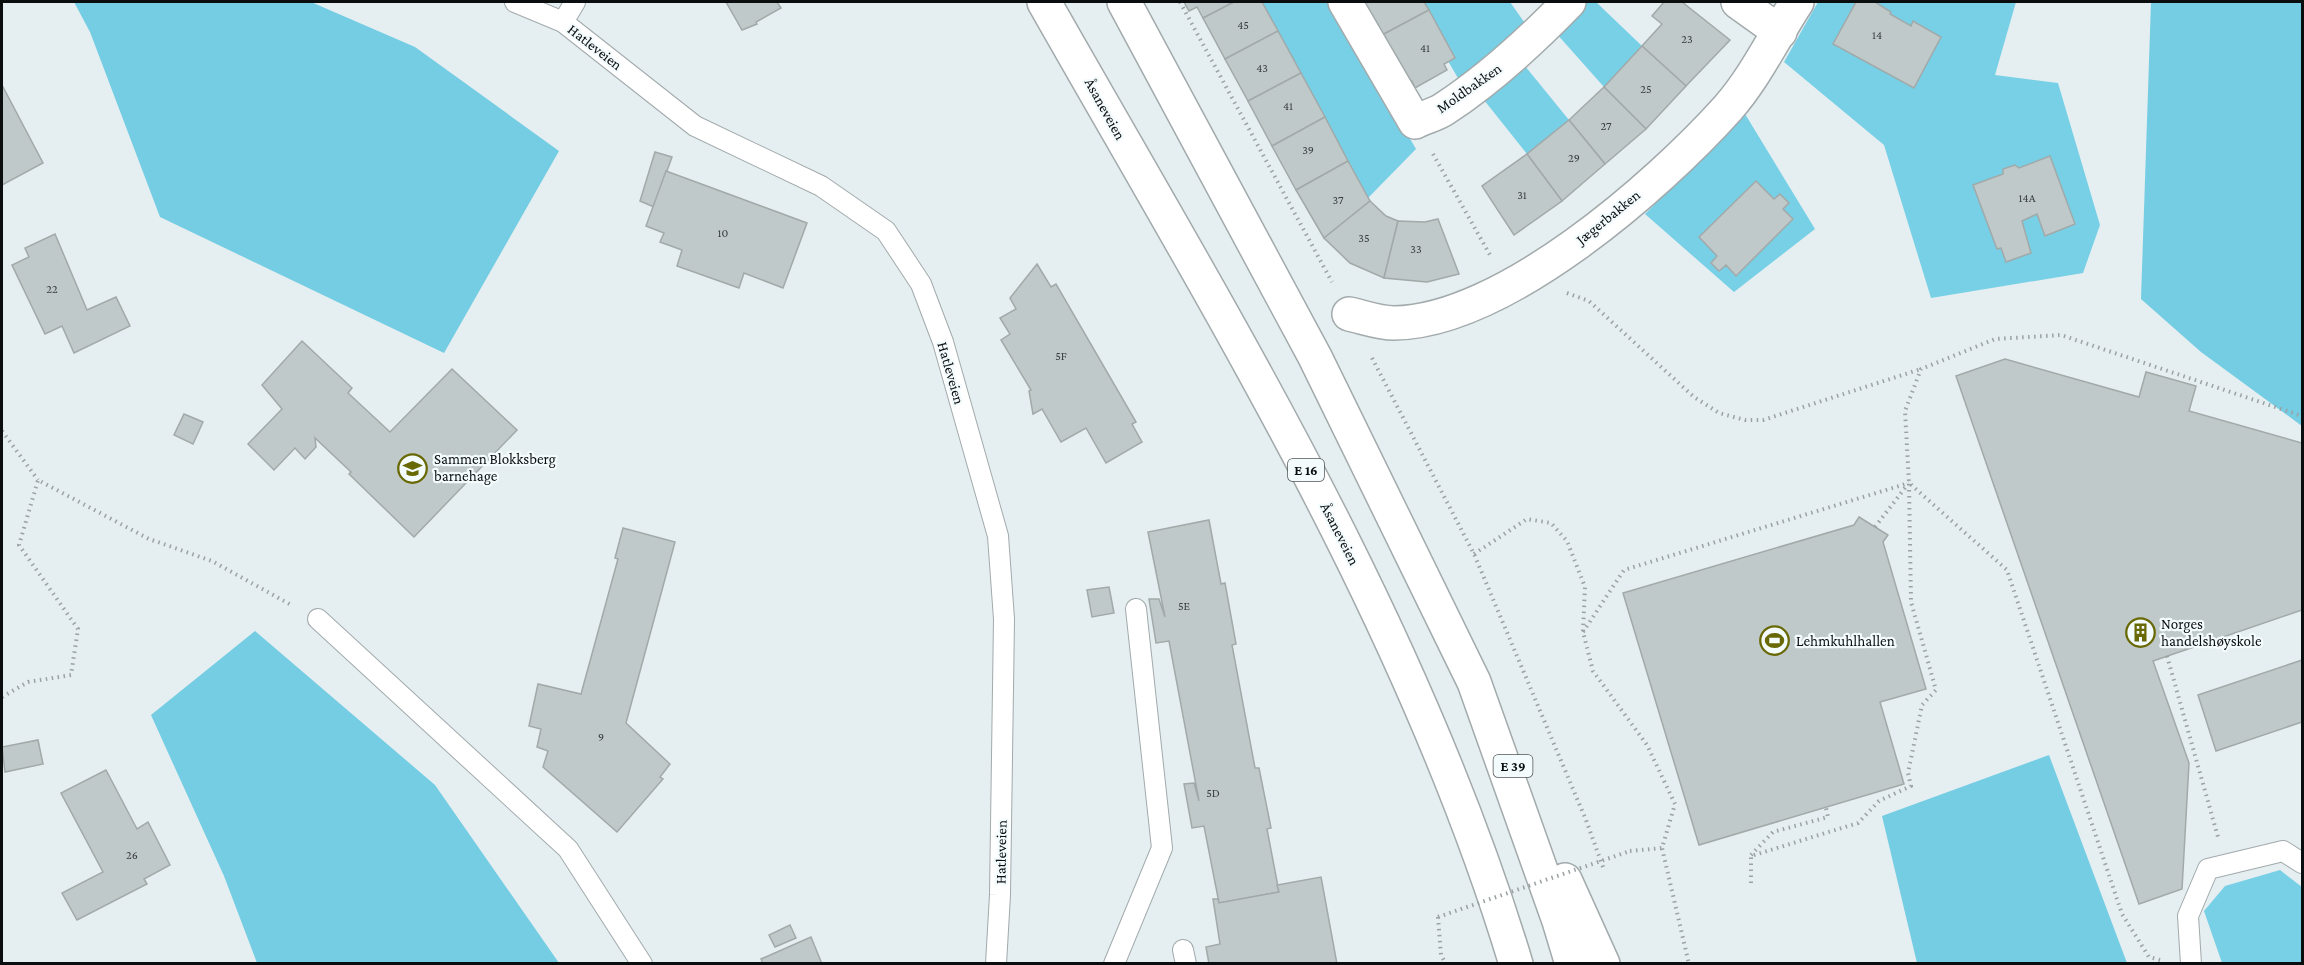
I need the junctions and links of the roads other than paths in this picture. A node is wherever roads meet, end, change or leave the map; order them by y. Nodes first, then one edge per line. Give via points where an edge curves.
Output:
1 (514, 2) edge
2 (575, 2) edge
3 (1044, 2) edge
4 (1124, 2) edge
5 (1345, 2) edge
6 (1569, 2) edge
7 (1738, 2) edge
8 (1797, 2) edge
9 (563, 22) junction
10 (1780, 32) junction
11 (1349, 314) road end
12 (1136, 609) dead end
13 (318, 619) road end
14 (1474, 682) junction
15 (2302, 863) edge
16 (642, 963) edge
17 (996, 963) edge
18 (1114, 963) edge
19 (1516, 963) edge
20 (1572, 963) edge
21 (1603, 963) edge
22 (2191, 963) edge

1 - 9 lane, Hatleveien
2 - 9 lane
3 - 19 main road, Åsaneveien / E 16 via 1333,519 1395,646 1456,792
4 - 14 main road via 1315,357
5 - 6 main road, Moldbakken via 1415,123 1442,110 1506,61
7 - 10 main road
8 - 10 main road, Jægerbakken
9 - 17 lane, Hatleveien via 695,126 821,186 886,231 921,284 943,342 998,536 1004,619
10 - 11 main road, Jægerbakken via 1727,108 1672,165 1576,243 1496,293 1429,319 1392,323
12 - 18 lane via 1162,848
13 - 16 lane via 568,849
14 - 20 main road
14 - 21 main road, E 39
15 - 22 lane via 2283,851 2208,869 2188,915

